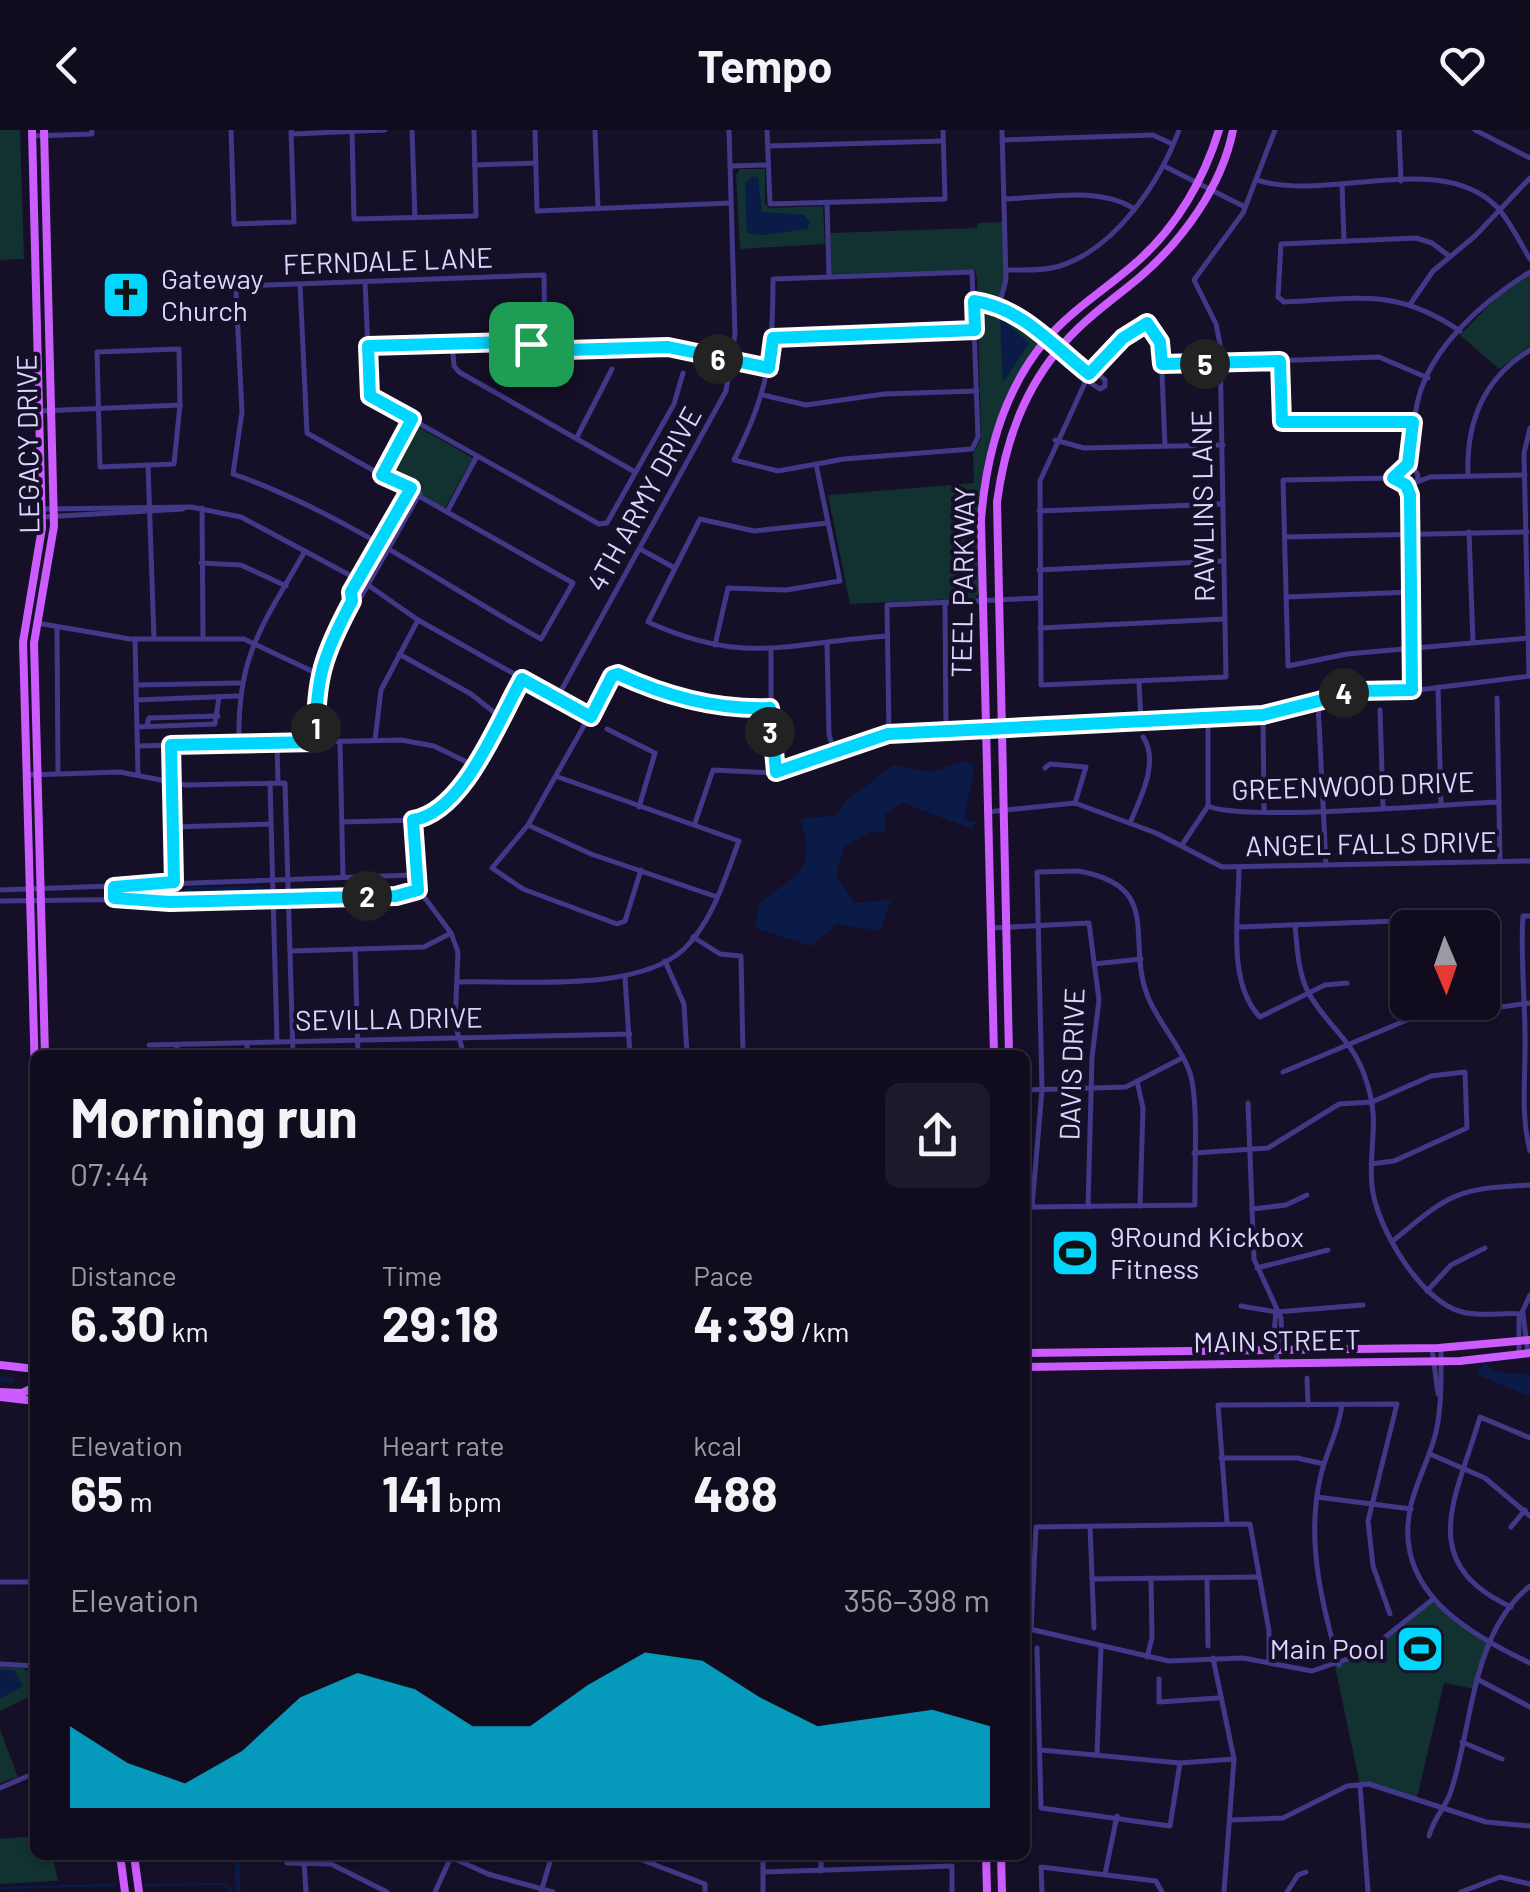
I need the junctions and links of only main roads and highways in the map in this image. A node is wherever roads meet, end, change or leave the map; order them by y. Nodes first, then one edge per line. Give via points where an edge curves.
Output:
1 (1218, 130) edge
2 (1233, 130) edge
3 (32, 133) edge
4 (44, 133) edge
5 (36, 262) junction
6 (47, 262) junction
7 (983, 500) junction
8 (998, 502) junction
9 (988, 844) junction
10 (1004, 844) junction
11 (993, 998) junction
12 (1008, 998) junction
13 (44, 1014) junction
14 (33, 1015) junction
15 (34, 1050) edge
16 (45, 1050) edge
17 (994, 1050) edge
18 (1009, 1050) edge
19 (1525, 1340) edge
20 (1178, 1350) junction
21 (1091, 1352) junction
22 (1030, 1353) edge
23 (1526, 1353) edge
24 (1179, 1364) junction
25 (0, 1365) edge
26 (1091, 1366) junction
27 (1030, 1367) edge
28 (30, 1368) edge
29 (30, 1389) edge
30 (0, 1395) edge
31 (30, 1400) edge
32 (121, 1860) edge
33 (135, 1860) edge
34 (986, 1860) edge
35 (1001, 1860) edge
36 (125, 1892) edge
37 (139, 1892) edge
38 (987, 1892) edge
39 (1002, 1892) edge

1 - 7 main road, TEEL PARKWAY via 1198,182 1169,228 1047,339 1006,409
2 - 8 main road, TEEL PARKWAY via 1210,190 1168,251 1058,350 1018,416
3 - 5 main road, LEGACY DRIVE
4 - 6 main road, LEGACY DRIVE
5 - 6 main road
5 - 14 main road, LEGACY DRIVE via 42,513 24,622
6 - 13 main road, LEGACY DRIVE via 54,512 35,623
7 - 8 main road
7 - 9 main road, TEEL PARKWAY
8 - 10 main road, TEEL PARKWAY
9 - 10 main road
9 - 11 main road, TEEL PARKWAY
10 - 12 main road, TEEL PARKWAY
11 - 12 main road
11 - 17 main road, TEEL PARKWAY
12 - 18 main road, TEEL PARKWAY
13 - 14 main road
13 - 16 main road, LEGACY DRIVE
14 - 15 main road, LEGACY DRIVE
19 - 20 main road, MAIN STREET via 1437,1348
20 - 21 main road, MAIN STREET
20 - 24 main road
21 - 22 main road, MAIN STREET
21 - 26 main road
23 - 24 main road, MAIN STREET via 1437,1361
24 - 26 main road, MAIN STREET
25 - 28 main road
26 - 27 main road, MAIN STREET
29 - 30 main road
30 - 31 main road
32 - 36 main road
33 - 37 main road
34 - 38 main road
35 - 39 main road

